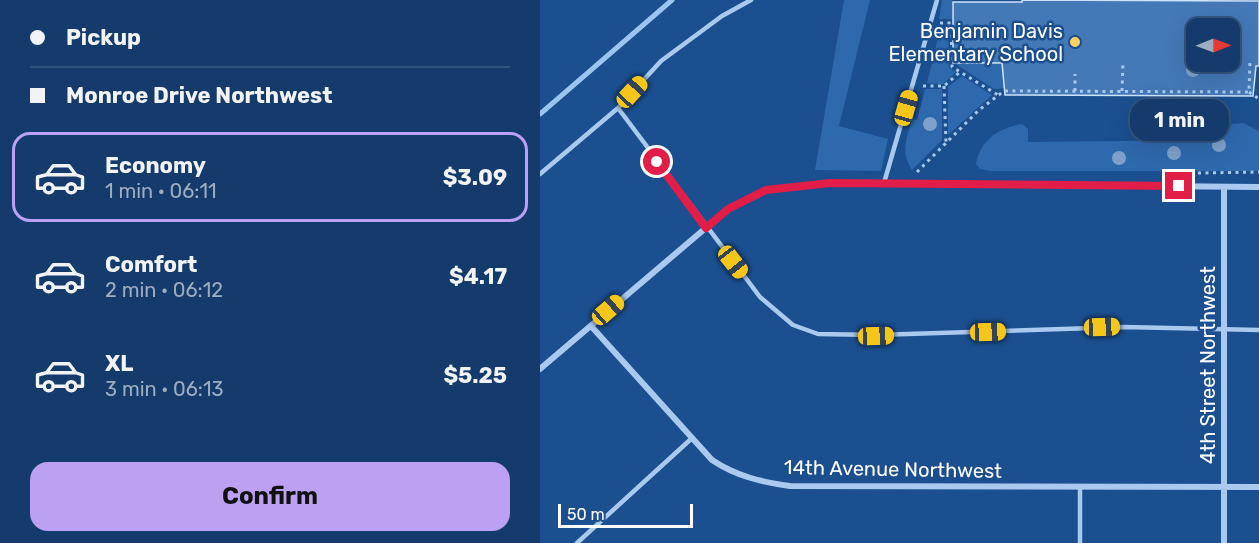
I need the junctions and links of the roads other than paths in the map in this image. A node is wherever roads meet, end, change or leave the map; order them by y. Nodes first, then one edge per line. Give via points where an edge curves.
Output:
1 (751, 0) edge
2 (937, 0) edge
3 (618, 108) junction
4 (540, 174) edge
5 (884, 183) junction
6 (1224, 187) junction
7 (1259, 187) edge
8 (706, 228) junction
9 (591, 326) junction
10 (1224, 330) junction
11 (1259, 330) edge
12 (540, 369) edge
13 (691, 440) junction
14 (1080, 487) junction
15 (1224, 487) junction
16 (1259, 487) edge
17 (577, 543) edge
18 (1080, 543) edge
19 (1224, 543) edge

1 - 3 lane via 722,16 661,61
2 - 5 lane
3 - 4 lane
3 - 8 lane
5 - 6 street
5 - 8 street via 830,183 766,190 728,209
6 - 7 street
6 - 10 street, 4th Street Northwest
8 - 9 street
8 - 10 lane via 760,297 793,325 818,334 876,336 1124,327
9 - 12 street
9 - 13 street, 14th Avenue Northwest
10 - 11 lane
10 - 15 street, 4th Street Northwest
13 - 14 street, 14th Avenue Northwest via 730,472 790,486
13 - 17 lane
14 - 15 street, 14th Avenue Northwest
14 - 18 lane
15 - 16 street, 14th Avenue Northwest
15 - 19 street, 4th Street Northwest

